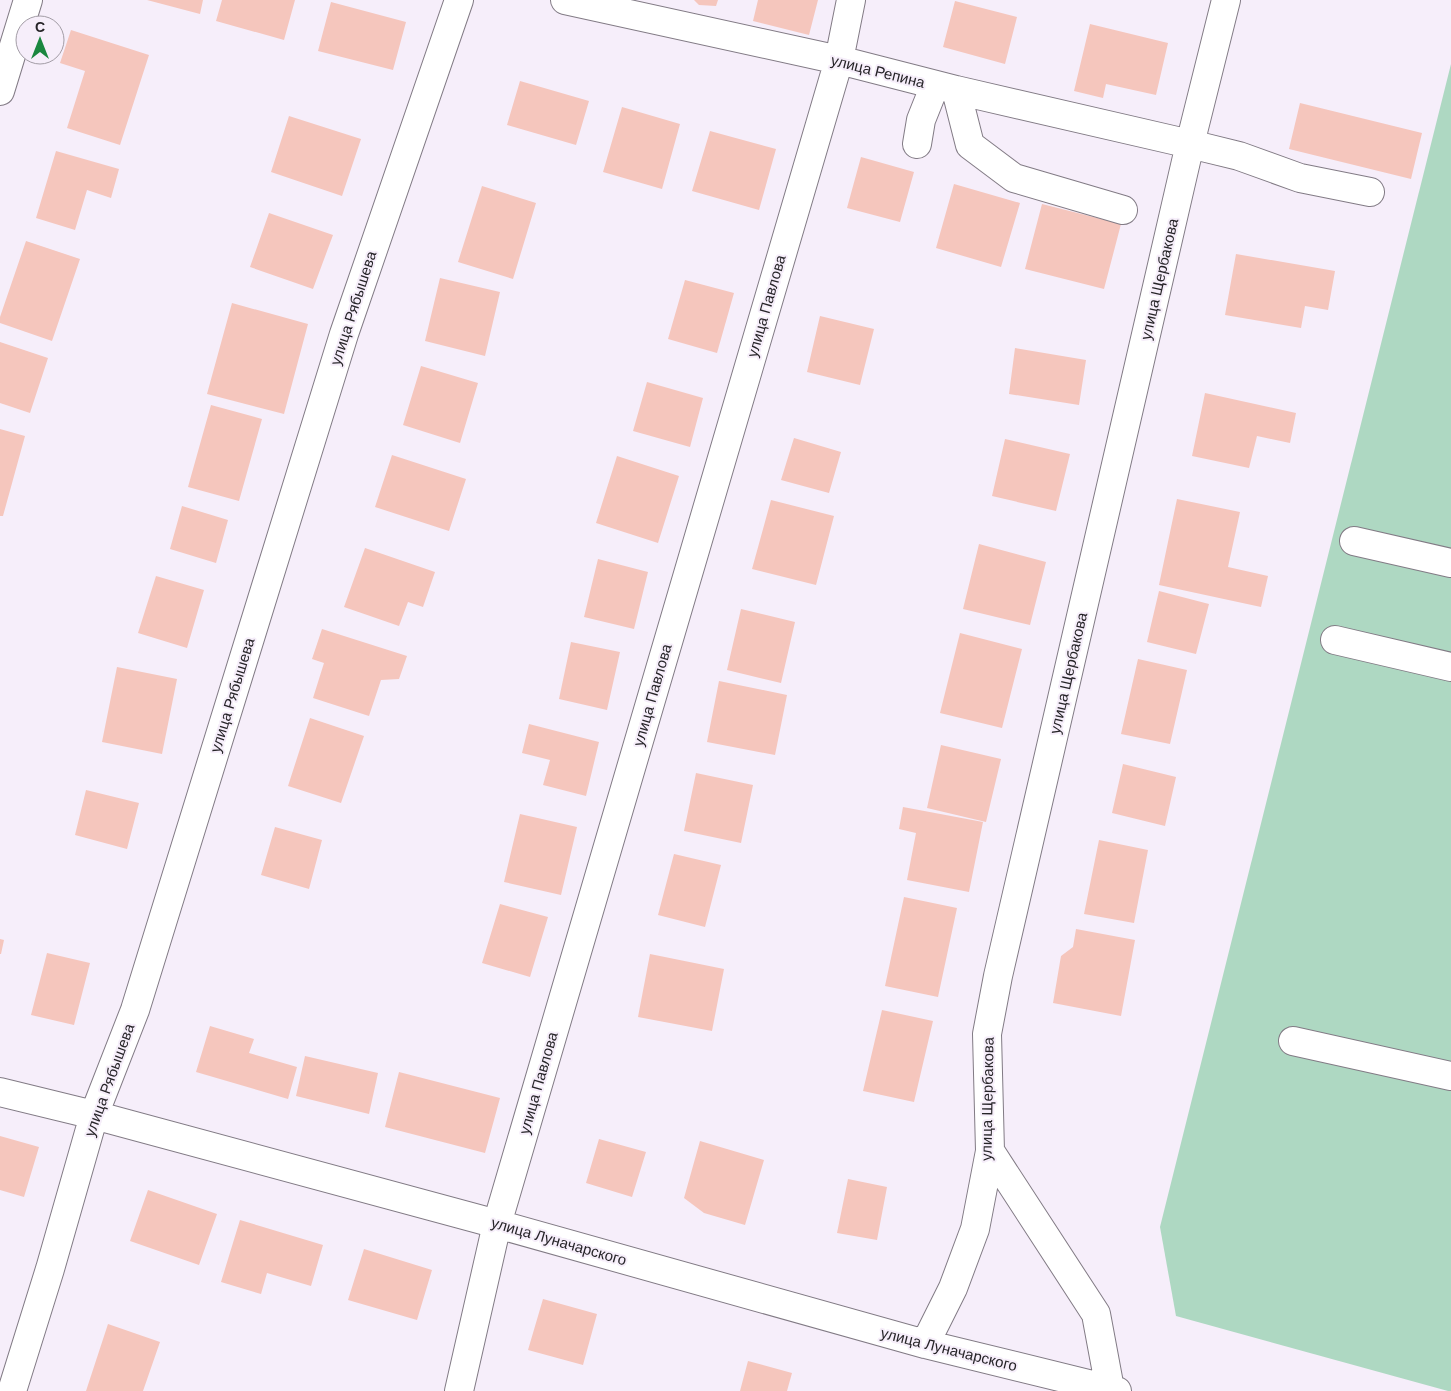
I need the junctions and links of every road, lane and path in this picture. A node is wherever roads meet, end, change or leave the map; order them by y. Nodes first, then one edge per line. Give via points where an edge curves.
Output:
1 (28, 0) edge
2 (459, 0) edge
3 (565, 0) edge
4 (850, 0) edge
5 (1226, 0) edge
6 (839, 60) junction
7 (946, 88) junction
8 (0, 91) edge
9 (917, 144) dead end
10 (1190, 144) junction
11 (1370, 192) dead end
12 (1122, 210) dead end
13 (1354, 541) dead end
14 (1451, 563) edge
15 (1335, 640) dead end
16 (1451, 667) edge
17 (1293, 1041) dead end
18 (1451, 1076) edge
19 (0, 1092) edge
20 (94, 1115) junction
21 (990, 1151) junction
22 (497, 1224) junction
23 (925, 1344) junction
24 (1114, 1390) edge
25 (12, 1391) edge
26 (459, 1391) edge

1 - 8 street
2 - 20 street, улица Рябышева via 344,334 135,1010
3 - 6 street, улица Репина
4 - 6 street, улица Павлова
5 - 10 street, улица Щербакова
6 - 7 street, улица Репина
6 - 22 street, улица Павлова
7 - 9 street via 921,120
7 - 10 street, улица Репина
7 - 12 street via 970,145 1014,178
10 - 11 street, улица Репина via 1239,156 1300,178
10 - 21 street, улица Щербакова via 996,985 987,1034
13 - 14 street
15 - 16 street
17 - 18 street
19 - 20 street, улица Луначарского
20 - 22 street, улица Луначарского
20 - 25 street, улица Рябышева
21 - 23 street, улица Щербакова via 975,1229 954,1288
21 - 24 street via 1096,1314
22 - 23 street, улица Луначарского
22 - 26 street, улица Павлова
23 - 24 street, улица Луначарского

